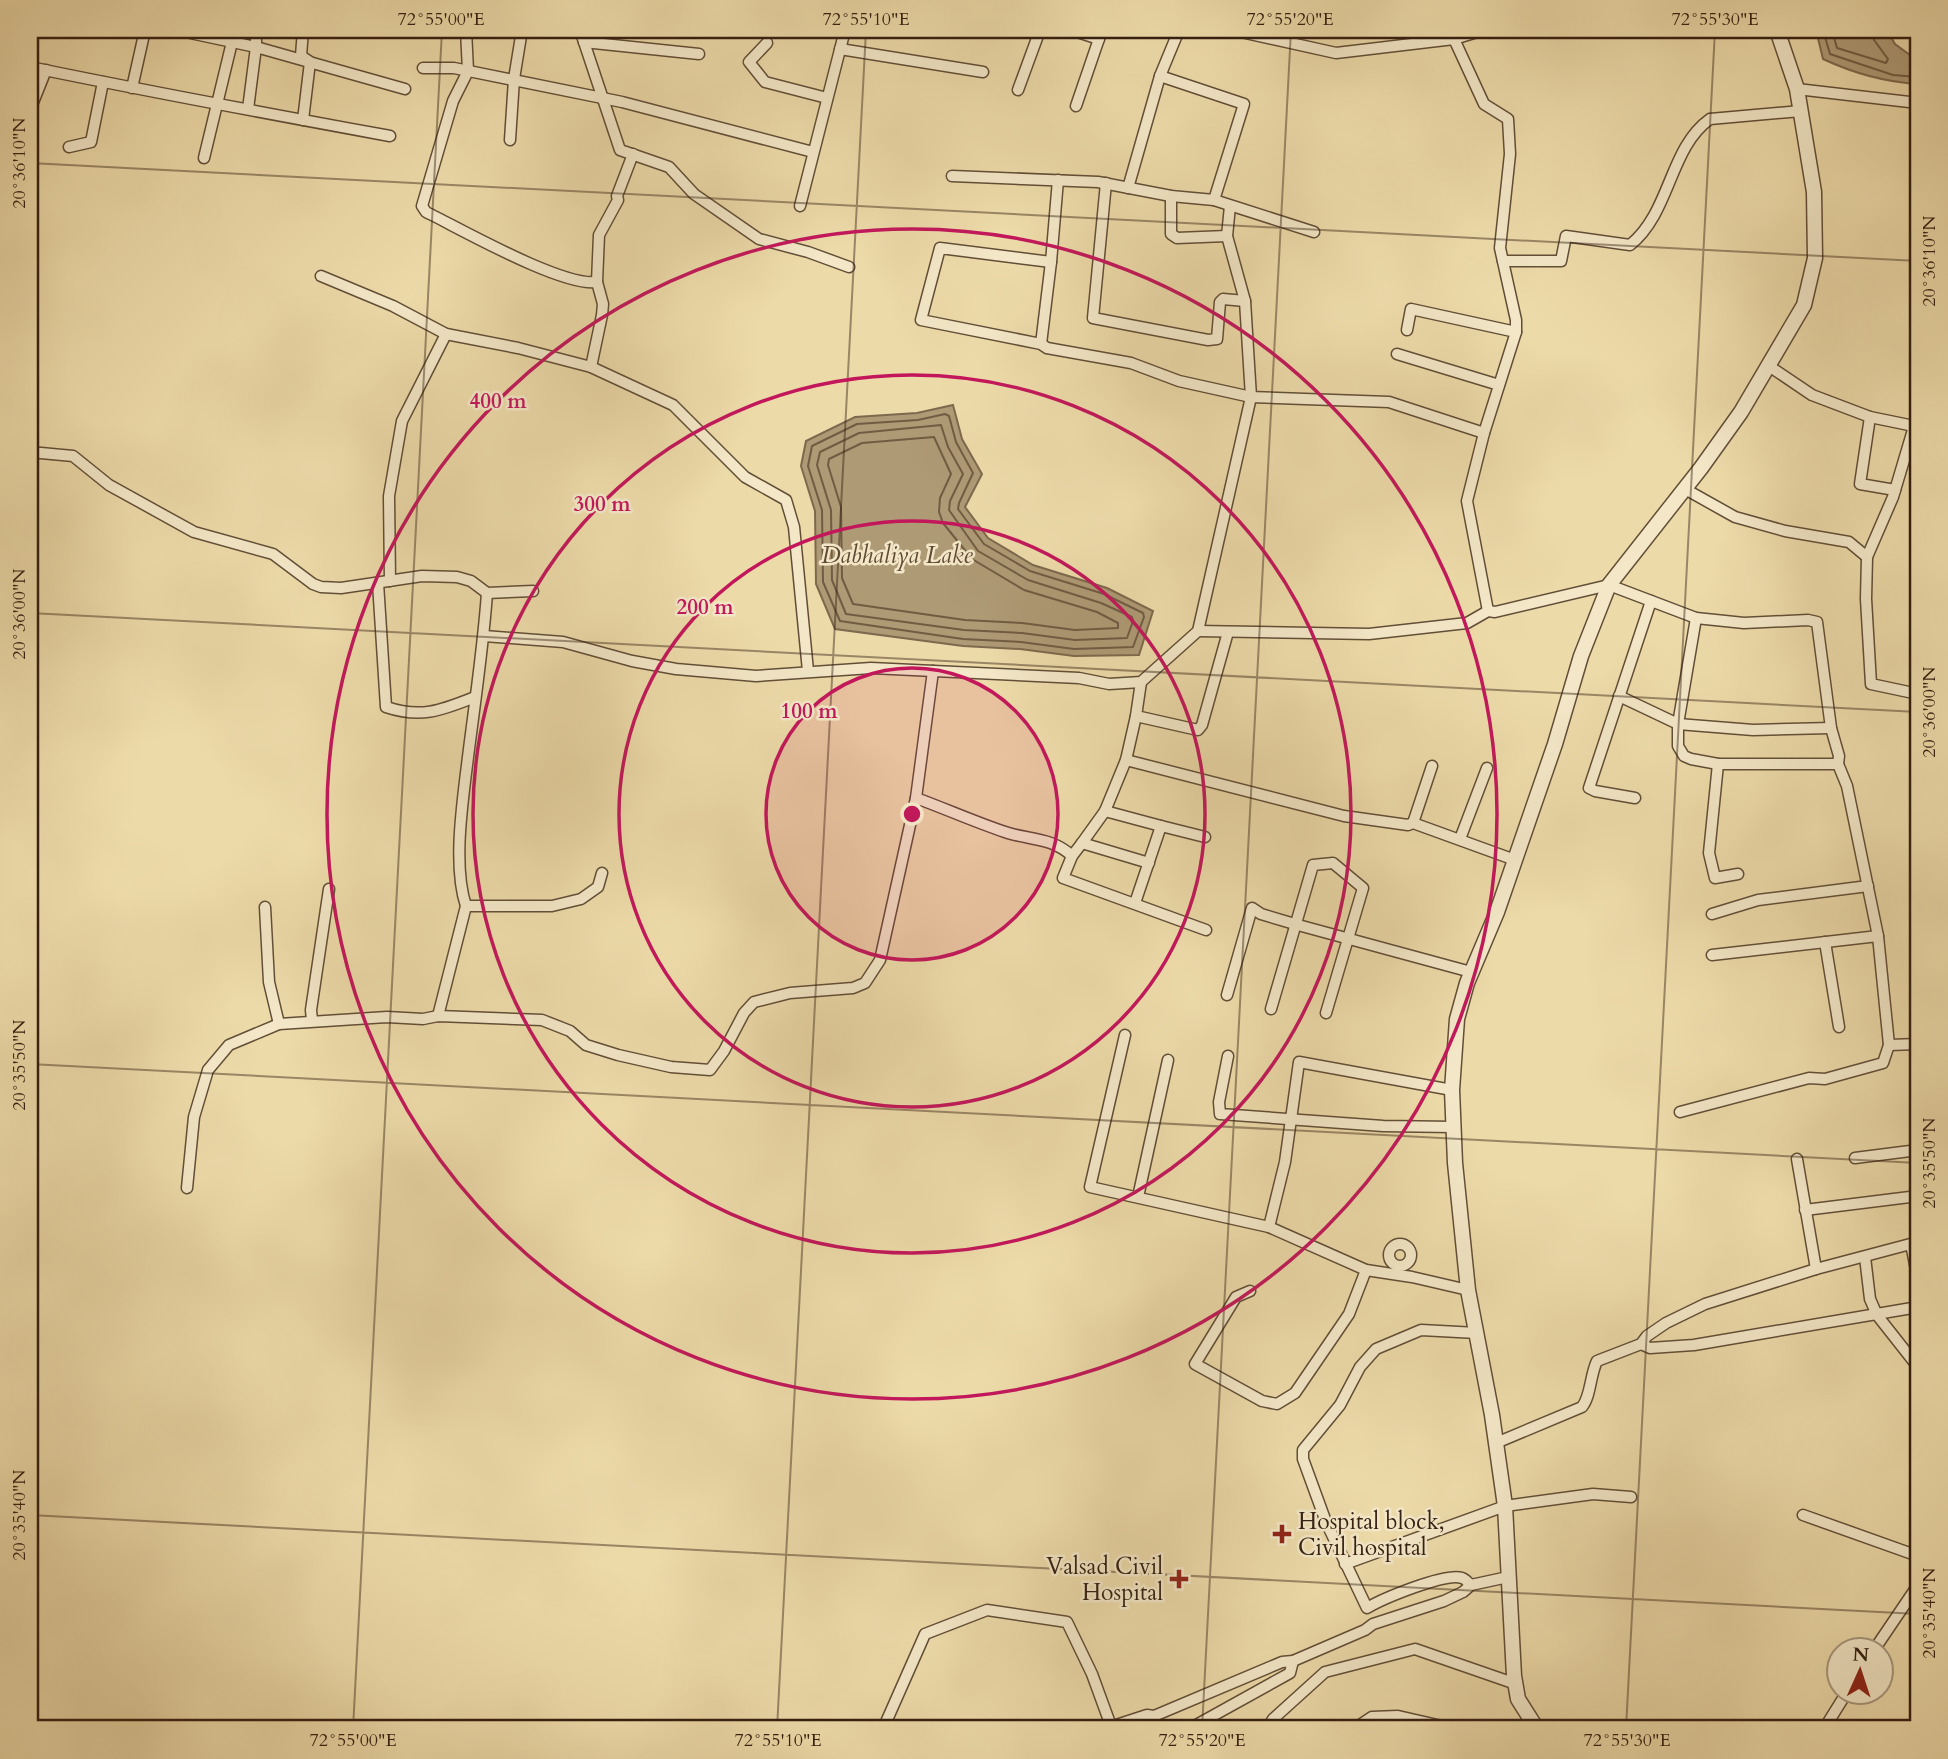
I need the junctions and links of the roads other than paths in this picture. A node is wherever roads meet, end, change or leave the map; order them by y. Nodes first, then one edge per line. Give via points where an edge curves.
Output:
1 (145, 30) edge
2 (176, 30) edge
3 (233, 30) edge
4 (256, 30) edge
5 (303, 30) edge
6 (466, 30) edge
7 (522, 30) edge
8 (580, 30) edge
9 (845, 30) edge
10 (1040, 30) edge
11 (1071, 30) edge
12 (1179, 30) edge
13 (1231, 30) edge
14 (1484, 30) edge
15 (1777, 30) edge
16 (1100, 34) edge
17 (1454, 40) junction
18 (232, 42) junction
19 (584, 42) junction
20 (767, 43) dead end
21 (256, 47) junction
22 (840, 49) junction
23 (699, 54) dead end
24 (310, 62) junction
25 (30, 67) edge
26 (423, 68) dead end
27 (46, 70) junction
28 (468, 71) junction
29 (982, 72) dead end
30 (1160, 76) junction
31 (514, 79) junction
32 (103, 82) junction
33 (132, 88) junction
34 (405, 89) dead end
35 (1797, 89) junction
36 (1018, 90) dead end
37 (827, 98) junction
38 (603, 99) junction
39 (218, 102) junction
40 (1918, 103) edge
41 (1076, 106) dead end
42 (30, 110) edge
43 (248, 110) junction
44 (1801, 111) junction
45 (303, 120) junction
46 (390, 136) dead end
47 (510, 140) dead end
48 (69, 147) dead end
49 (814, 152) junction
50 (633, 155) junction
51 (204, 158) dead end
52 (952, 176) dead end
53 (1058, 180) junction
54 (1106, 183) junction
55 (1128, 188) junction
56 (1171, 196) junction
57 (1214, 200) junction
58 (800, 206) dead end
59 (1230, 206) junction
60 (1314, 232) dead end
61 (1227, 236) junction
62 (1503, 261) junction
63 (1051, 262) junction
64 (849, 267) dead end
65 (321, 276) dead end
66 (597, 282) junction
67 (1245, 302) junction
68 (1407, 330) dead end
69 (1516, 332) junction
70 (446, 334) junction
71 (1041, 344) junction
72 (1397, 354) dead end
73 (1769, 366) junction
74 (591, 367) junction
75 (1499, 385) junction
76 (1251, 397) junction
77 (1918, 413) edge
78 (1870, 417) junction
79 (1914, 426) junction
80 (1484, 433) junction
81 (30, 452) edge
82 (1685, 489) junction
83 (1895, 490) junction
84 (1867, 557) junction
85 (384, 582) junction
86 (1609, 585) junction
87 (533, 591) dead end
88 (487, 593) junction
89 (1651, 601) junction
90 (1488, 611) junction
91 (1696, 618) junction
92 (1198, 631) junction
93 (1228, 632) junction
94 (484, 636) junction
95 (807, 671) junction
96 (933, 671) junction
97 (1141, 682) junction
98 (1918, 694) edge
99 (1619, 696) junction
100 (475, 697) junction
101 (1136, 716) junction
102 (1678, 724) junction
103 (1831, 729) junction
104 (1126, 760) junction
105 (1718, 764) junction
106 (1838, 764) junction
107 (1432, 766) dead end
108 (1487, 768) dead end
109 (916, 798) junction
110 (1634, 798) dead end
111 (1105, 811) junction
112 (1413, 823) junction
113 (1161, 826) junction
114 (1205, 838) dead end
115 (1460, 839) junction
116 (1082, 843) junction
117 (1072, 856) junction
118 (1514, 860) junction
119 (1149, 863) junction
120 (602, 873) dead end
121 (1738, 874) dead end
122 (1868, 886) junction
123 (329, 889) dead end
124 (1135, 903) junction
125 (466, 906) junction
126 (265, 907) dead end
127 (1712, 914) dead end
128 (1294, 924) junction
129 (1206, 930) dead end
130 (1878, 936) junction
131 (1348, 938) junction
132 (1825, 942) junction
133 (1712, 955) dead end
134 (1471, 972) junction
135 (1227, 995) dead end
136 (1271, 1009) dead end
137 (1326, 1013) dead end
138 (438, 1016) junction
139 (312, 1020) junction
140 (279, 1024) junction
141 (1839, 1027) dead end
142 (1125, 1035) dead end
143 (1918, 1044) edge
144 (1889, 1045) junction
145 (1228, 1055) dead end
146 (1168, 1060) dead end
147 (1452, 1090) junction
148 (1680, 1112) dead end
149 (1290, 1121) junction
150 (1454, 1127) junction
151 (1918, 1150) edge
152 (1855, 1158) dead end
153 (1797, 1159) dead end
154 (187, 1188) dead end
155 (1918, 1196) edge
156 (1138, 1198) junction
157 (1805, 1210) junction
158 (1269, 1227) junction
159 (1915, 1243) edge
160 (1865, 1257) junction
161 (1815, 1269) junction
162 (1366, 1270) junction
163 (1918, 1280) edge
164 (1468, 1290) junction
165 (1250, 1291) dead end
166 (1918, 1307) edge
167 (1877, 1315) junction
168 (1477, 1333) junction
169 (1641, 1344) junction
170 (1918, 1367) edge
171 (1496, 1443) junction
172 (1631, 1497) dead end
173 (1505, 1506) junction
174 (1803, 1515) dead end
175 (1918, 1556) edge
176 (1345, 1564) junction
177 (1508, 1577) junction
178 (1471, 1585) junction
179 (1918, 1585) edge
180 (1883, 1636) edge
181 (1293, 1661) junction
182 (1516, 1684) junction
183 (1838, 1706) edge
184 (1154, 1716) junction
185 (1108, 1728) edge
186 (883, 1729) edge
187 (1156, 1729) edge
188 (1189, 1729) edge
189 (1266, 1729) edge
190 (1354, 1729) edge
191 (1455, 1729) edge
192 (1537, 1729) edge
193 (1824, 1729) edge

1 - 33 street
2 - 18 street
3 - 18 street
4 - 21 street
5 - 24 street via 301,56
6 - 28 street
7 - 31 street
8 - 19 street
9 - 22 street
10 - 36 street
11 - 16 street
12 - 30 street
13 - 17 street via 1336,53
14 - 17 street
15 - 35 street
16 - 41 street
17 - 62 street via 1484,104 1508,119 1510,127 1500,248
18 - 21 street
18 - 39 street
19 - 23 street
19 - 38 street
20 - 37 street via 749,62 765,82
21 - 24 street
21 - 43 street
22 - 29 street
22 - 37 street
24 - 34 street
24 - 45 street
25 - 27 street
26 - 28 street
27 - 32 street
27 - 42 street
28 - 31 street
28 - 66 street via 453,101 422,206 530,264 586,284
30 - 55 street
30 - 57 street via 1244,104
31 - 38 street
31 - 47 street
32 - 33 street
32 - 48 street via 91,142
33 - 39 street
35 - 40 street
35 - 44 street
37 - 49 street
38 - 49 street
38 - 50 street via 620,150
39 - 43 street
39 - 51 street
43 - 45 street
44 - 62 street via 1710,119 1698,128 1645,233 1630,245 1566,236 1561,261
44 - 73 street via 1815,192 1815,258 1804,305
45 - 46 street
49 - 58 street
50 - 64 street via 669,167 694,194 759,239
50 - 66 street via 618,200 599,235
52 - 53 street
53 - 54 street
53 - 63 street
54 - 55 street
54 - 67 street via 1093,318 1208,340 1217,339 1220,302
55 - 56 street
56 - 57 street
56 - 61 street via 1171,234 1177,238
57 - 59 street
59 - 60 street
59 - 61 street
61 - 67 street
62 - 69 street
63 - 71 street
63 - 71 street via 940,247 920,320
65 - 70 street
66 - 74 street via 603,304
67 - 76 street
68 - 69 street via 1411,309
69 - 75 street
70 - 74 street
70 - 85 street via 401,421 389,496
71 - 76 street via 1131,363 1179,381
72 - 75 street
73 - 78 street via 1812,395
73 - 82 street
74 - 95 street via 673,405 744,477 786,500 794,527
75 - 80 street
76 - 80 street via 1389,402
76 - 92 street
77 - 79 street
78 - 79 street
78 - 83 street via 1860,484
79 - 83 street
80 - 90 street via 1467,501
81 - 85 street via 73,456 110,485 194,532 273,554 313,584 341,588
82 - 84 street via 1735,517 1849,542
82 - 86 street
83 - 84 street
84 - 98 street via 1871,684
85 - 88 street via 422,576 457,578 471,581
85 - 100 street via 386,707 421,714
86 - 89 street
86 - 90 street
86 - 118 street
87 - 88 street
88 - 94 street
89 - 91 street
89 - 99 street
90 - 93 street via 1467,623 1369,634
91 - 102 street
91 - 103 street via 1817,622
92 - 93 street
92 - 97 street
93 - 101 street via 1198,730
94 - 95 street via 563,642 676,669 756,676
94 - 100 street
95 - 96 street
96 - 97 street via 1079,678 1109,684
96 - 109 street
97 - 101 street
99 - 102 street
99 - 110 street via 1589,788
100 - 125 street via 461,810
101 - 104 street
102 - 103 street via 1753,730
102 - 105 street via 1678,746 1684,756
103 - 106 street
104 - 111 street
104 - 112 street via 1344,816
105 - 106 street
105 - 121 street via 1709,853 1715,878
106 - 122 street
107 - 112 street
108 - 115 street
109 - 117 street via 1008,833 1045,840
109 - 138 street via 880,960 865,983 754,1002 710,1070 618,1055 586,1045 570,1031 542,1020
111 - 113 street
111 - 116 street
112 - 115 street
113 - 114 street
113 - 119 street
115 - 118 street
116 - 117 street
116 - 119 street
117 - 124 street via 1063,878
118 - 134 street
119 - 124 street
120 - 125 street via 598,887 581,899 552,906
122 - 127 street via 1758,900
122 - 130 street
123 - 139 street
124 - 129 street
125 - 138 street
126 - 140 street via 269,982
128 - 131 street
128 - 131 street via 1313,865 1334,863 1363,888
128 - 135 street via 1252,908
128 - 136 street
130 - 132 street
130 - 144 street
131 - 134 street
131 - 137 street
132 - 133 street
132 - 141 street
134 - 147 street via 1457,1019
138 - 139 street
139 - 140 street
140 - 154 street via 229,1045 208,1070 194,1117
142 - 156 street via 1090,1187
143 - 144 street
144 - 148 street via 1883,1063
145 - 149 street via 1220,1114
146 - 156 street
147 - 149 street via 1299,1062
147 - 150 street
149 - 150 street
149 - 158 street
150 - 164 street
151 - 152 street
153 - 157 street
155 - 157 street
156 - 158 street
157 - 161 street
158 - 162 street
159 - 160 street
159 - 163 street
160 - 161 street
160 - 167 street via 1870,1299
161 - 169 street via 1705,1304 1666,1323
162 - 164 street
162 - 165 street via 1349,1314 1295,1393 1278,1404 1262,1401 1195,1364 1236,1297
164 - 168 street
166 - 167 street
167 - 169 street via 1694,1345 1650,1348
167 - 170 street
168 - 171 street
168 - 176 street via 1420,1330 1376,1349 1360,1367 1340,1405 1303,1450
169 - 171 street via 1597,1361 1582,1407
171 - 173 street
172 - 173 street via 1593,1494
173 - 176 street
173 - 177 street
174 - 175 street
176 - 178 street via 1367,1608 1451,1577
177 - 178 street
177 - 182 street
178 - 181 street via 1444,1601 1373,1624
179 - 180 street
181 - 184 street
181 - 188 street via 1290,1673
182 - 189 street via 1415,1649 1325,1672
182 - 192 street via 1518,1699
183 - 193 street
184 - 185 street
184 - 187 street
185 - 186 street via 1092,1674 1067,1622 987,1610 925,1634
190 - 191 street via 1372,1717 1398,1716

